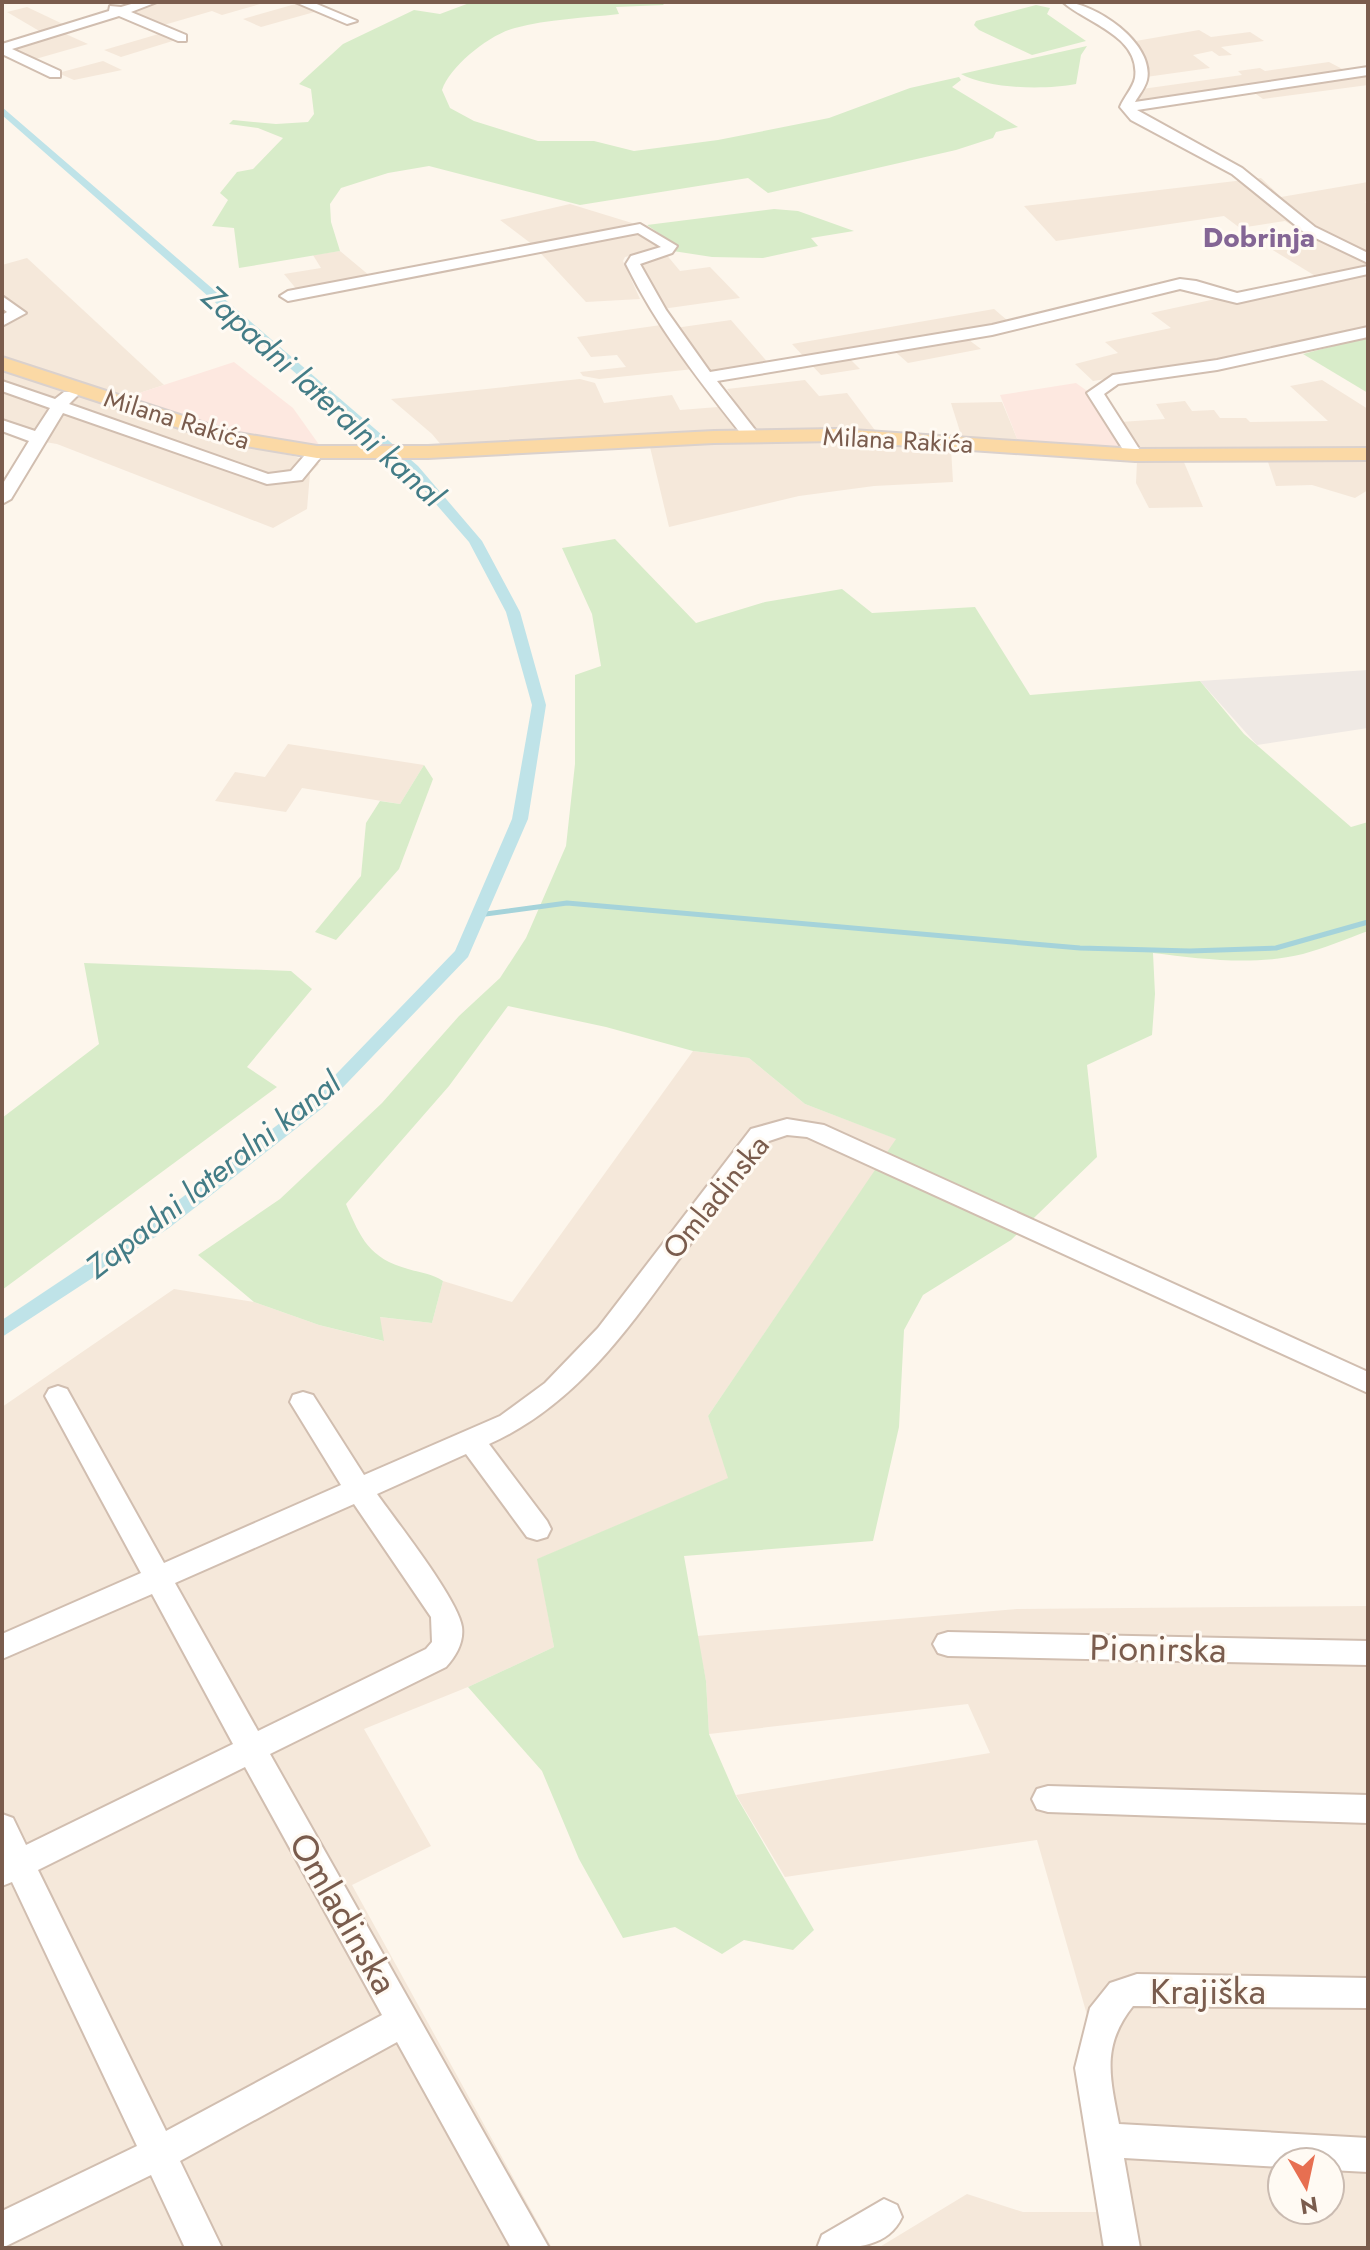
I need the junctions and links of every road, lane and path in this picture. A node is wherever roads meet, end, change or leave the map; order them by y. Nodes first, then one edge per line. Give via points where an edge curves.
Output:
1 (99, 2) edge
2 (151, 2) edge
3 (301, 2) edge
4 (1069, 2) edge
5 (119, 11) junction
6 (351, 21) dead end
7 (182, 38) dead end
8 (1368, 71) edge
9 (55, 74) dead end
10 (1127, 107) junction
11 (1368, 259) edge
12 (1368, 270) edge
13 (288, 296) dead end
14 (2, 301) edge
15 (2, 321) edge
16 (1368, 332) edge
17 (2, 363) edge
18 (705, 378) junction
19 (2, 386) edge
20 (79, 390) junction
21 (61, 407) junction
22 (2, 425) edge
23 (752, 436) junction
24 (41, 439) junction
25 (317, 452) junction
26 (1368, 454) edge
27 (1135, 455) junction
28 (2, 499) edge
29 (1368, 1383) edge
30 (58, 1396) dead end
31 (303, 1402) dead end
32 (471, 1440) junction
33 (359, 1490) junction
34 (537, 1529) dead end
35 (157, 1578) junction
36 (948, 1644) dead end
37 (2, 1647) edge
38 (1368, 1653) edge
39 (252, 1750) junction
40 (1048, 1799) dead end
41 (1368, 1809) edge
42 (2, 1828) edge
43 (10, 1868) edge
44 (1368, 1993) edge
45 (405, 2020) junction
46 (1104, 2140) junction
47 (160, 2153) junction
48 (1368, 2155) edge
49 (884, 2217) dead end
50 (2, 2230) edge
51 (204, 2248) edge
52 (531, 2248) edge
53 (835, 2248) edge
54 (1122, 2248) edge

1 - 5 street
2 - 5 street
3 - 6 street
4 - 10 street via 1104,19 1138,62 1141,76
5 - 7 street
5 - 9 street via 4,47
8 - 10 street
10 - 11 street via 1143,121 1237,171 1310,230
12 - 18 street via 1237,298 1201,284 1180,284 992,330
13 - 18 street via 640,228 670,246 633,264
14 - 15 street via 18,313
16 - 27 street via 1102,385 1095,393
17 - 20 main road, Milana Rakića
18 - 23 street
19 - 21 street
20 - 21 street via 64,398
20 - 25 main road, Milana Rakića via 229,438
21 - 24 street
21 - 25 street via 267,479 296,476
22 - 24 street
23 - 25 main road, Milana Rakića via 428,452
23 - 27 main road, Milana Rakića via 876,437
24 - 28 street
26 - 27 main road, Milana Rakića
29 - 32 street, Omladinska via 843,1143 789,1126 760,1135 597,1350 557,1392 510,1423
30 - 35 street, Omladinska
31 - 33 street
32 - 33 street, Omladinska
32 - 34 street
33 - 35 street, Omladinska
33 - 39 street via 444,1613 449,1627 444,1650
35 - 37 street, Omladinska
35 - 39 street, Omladinska
36 - 38 street, Pionirska
39 - 43 street
39 - 45 street, Omladinska
40 - 41 street
42 - 43 street
43 - 47 street
44 - 46 street, Krajiška via 1137,1989 1122,1994 1102,2019 1092,2068
45 - 47 street
45 - 52 street, Omladinska
46 - 48 street
46 - 54 street, Krajiška
47 - 50 street
47 - 51 street
49 - 53 street

